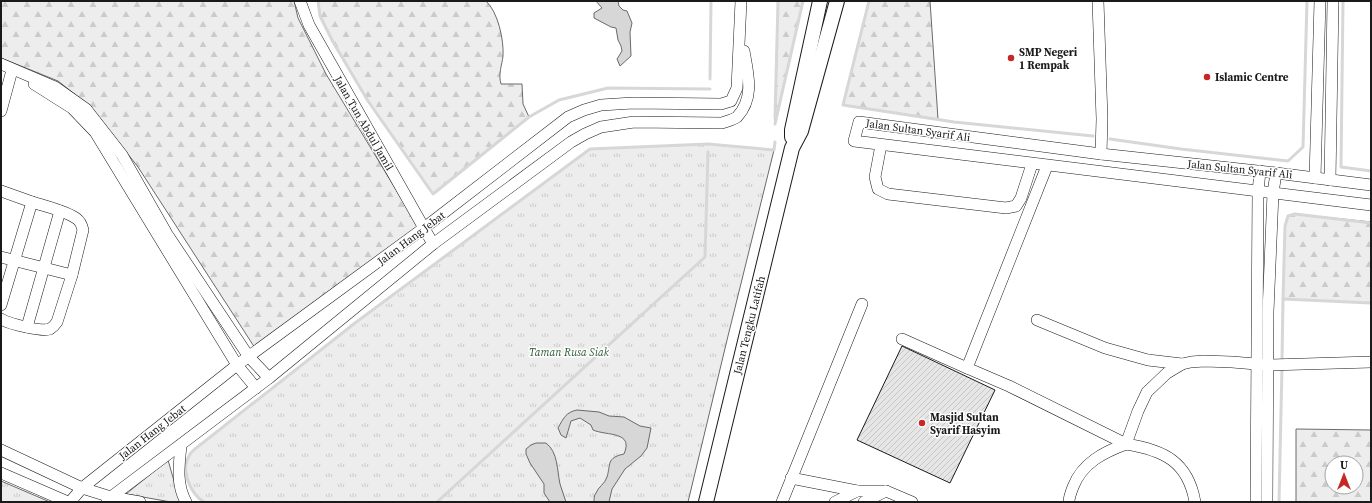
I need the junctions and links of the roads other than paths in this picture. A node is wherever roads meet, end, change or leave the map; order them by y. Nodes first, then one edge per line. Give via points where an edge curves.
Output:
1 (300, 1) edge
2 (741, 1) edge
3 (820, 1) edge
4 (837, 1) edge
5 (1098, 1) edge
6 (1320, 1) edge
7 (1333, 1) edge
8 (740, 34) junction
9 (1, 64) edge
10 (6, 73) edge
11 (1, 111) edge
12 (882, 145) junction
13 (792, 148) junction
14 (1101, 154) junction
15 (1032, 164) junction
16 (1047, 166) junction
17 (1260, 171) junction
18 (1276, 173) junction
19 (1315, 178) junction
20 (1330, 180) junction
21 (1371, 185) edge
22 (1, 191) edge
23 (1258, 192) junction
24 (1273, 193) junction
25 (32, 202) junction
26 (1371, 205) edge
27 (60, 211) junction
28 (424, 228) junction
29 (433, 244) junction
30 (1, 256) edge
31 (15, 260) junction
32 (43, 268) junction
33 (72, 276) junction
34 (862, 304) dead end
35 (1, 305) edge
36 (1, 319) edge
37 (1037, 320) dead end
38 (27, 327) junction
39 (902, 339) dead end
40 (249, 357) junction
41 (1371, 362) edge
42 (1182, 364) junction
43 (1256, 364) junction
44 (237, 365) junction
45 (1268, 365) junction
46 (967, 368) junction
47 (269, 378) junction
48 (256, 388) junction
49 (1126, 444) junction
50 (181, 446) junction
51 (1, 450) edge
52 (1, 473) edge
53 (792, 478) junction
54 (82, 488) junction
55 (857, 491) junction
56 (886, 491) junction
57 (109, 500) edge
58 (69, 502) edge
59 (140, 502) edge
60 (186, 502) edge
61 (706, 502) edge
62 (782, 502) edge
63 (835, 502) edge
64 (864, 502) edge
65 (912, 502) edge
66 (1069, 502) edge
67 (1196, 502) edge
68 (1256, 502) edge
69 (1267, 502) edge

1 - 28 street, Jalan Tun Abdul Jamil via 309,25
2 - 8 street, Jalan Hang Jebat
3 - 13 main road, Jalan Tengku Latifah via 792,130
4 - 13 main road, Jalan Tengku Latifah via 801,131
5 - 14 street
6 - 19 street
7 - 20 street
8 - 28 street, Jalan Hang Jebat via 737,88 731,101 721,104 633,103 601,105 584,110 568,117
8 - 29 street, Jalan Hang Jebat via 749,81 746,103 736,118 722,123 634,122 601,127 571,142
9 - 40 street via 55,87 86,109 122,155 167,234
10 - 11 street
10 - 44 street via 35,84 72,108 95,132
12 - 14 street, Jalan Sultan Syarif Ali via 855,142 859,122
12 - 15 street, Jalan Sultan Syarif Ali
12 - 15 street via 875,176 878,188 888,194 1006,208 1016,206
13 - 61 main road, Jalan Tengku Latifah
14 - 17 street, Jalan Sultan Syarif Ali
15 - 16 street, Jalan Sultan Syarif Ali
16 - 23 street, Jalan Sultan Syarif Ali
16 - 46 street
17 - 18 street, Jalan Sultan Syarif Ali
17 - 23 street
18 - 19 street, Jalan Sultan Syarif Ali
18 - 24 street
19 - 20 street, Jalan Sultan Syarif Ali
20 - 21 street, Jalan Sultan Syarif Ali
22 - 25 street
23 - 24 street, Jalan Sultan Syarif Ali
23 - 43 street
24 - 26 street, Jalan Sultan Syarif Ali
24 - 45 street
25 - 27 street
25 - 31 street
27 - 32 street
27 - 33 street via 77,219 83,230
28 - 29 street, Jalan Tun Abdul Jamil
28 - 40 street, Jalan Hang Jebat
29 - 47 street, Jalan Hang Jebat
30 - 31 street
31 - 32 street
31 - 35 street
32 - 33 street
32 - 38 street
33 - 38 street via 57,322 53,327 46,330
34 - 53 street
36 - 38 street
37 - 42 street via 1112,350 1148,360
39 - 46 street
40 - 44 street, Jalan Hang Jebat
40 - 47 street
41 - 45 street
42 - 43 street via 1204,361
42 - 49 street via 1167,373 1147,392
43 - 45 street
43 - 68 street
44 - 48 street
44 - 54 street, Jalan Hang Jebat
45 - 69 street
46 - 49 street
47 - 48 street, Jalan Hang Jebat
48 - 50 street, Jalan Hang Jebat
49 - 66 street via 1106,451 1089,463 1076,479
49 - 67 street via 1160,452 1175,462 1186,475
50 - 57 street, Jalan Hang Jebat
50 - 60 street via 179,486
51 - 54 street
52 - 58 street
53 - 55 street
53 - 62 street
54 - 57 street
54 - 58 street, Jalan Hang Jebat
55 - 56 street
55 - 63 street
56 - 64 street
56 - 65 street
57 - 59 street

